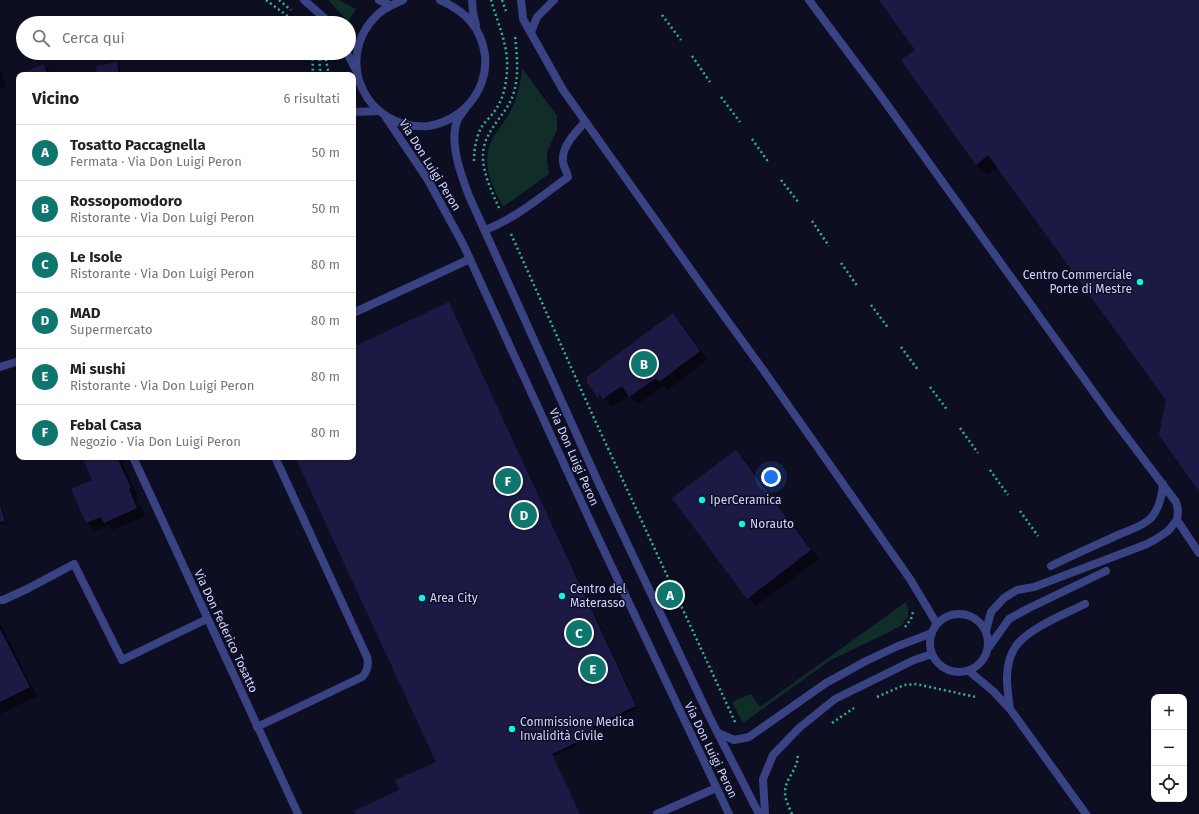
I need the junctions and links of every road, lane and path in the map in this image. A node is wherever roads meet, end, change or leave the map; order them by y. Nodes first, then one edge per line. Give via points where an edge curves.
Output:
1 (266, 0) edge
2 (304, 0) edge
3 (378, 0) edge
4 (403, 0) edge
5 (440, 0) edge
6 (472, 0) edge
7 (491, 0) edge
8 (502, 0) edge
9 (521, 0) edge
10 (554, 0) edge
11 (809, 0) edge
12 (390, 5) junction
13 (508, 15) dead end
14 (662, 15) dead end
15 (288, 16) edge
16 (322, 16) edge
17 (477, 29) junction
18 (531, 32) junction
19 (515, 34) dead end
20 (680, 40) dead end
21 (692, 56) dead end
22 (312, 60) edge
23 (320, 60) edge
24 (326, 60) edge
25 (351, 60) edge
26 (312, 72) edge
27 (319, 72) edge
28 (329, 72) edge
29 (357, 72) junction
30 (710, 82) dead end
31 (721, 96) dead end
32 (465, 109) junction
33 (356, 112) edge
34 (382, 113) junction
35 (585, 122) junction
36 (740, 122) dead end
37 (752, 139) dead end
38 (769, 163) dead end
39 (474, 166) dead end
40 (781, 180) dead end
41 (799, 204) dead end
42 (505, 221) junction
43 (812, 221) dead end
44 (485, 230) junction
45 (829, 246) dead end
46 (470, 259) junction
47 (841, 263) dead end
48 (858, 287) dead end
49 (871, 305) dead end
50 (356, 312) edge
51 (888, 329) dead end
52 (901, 347) dead end
53 (16, 362) edge
54 (0, 367) edge
55 (918, 370) dead end
56 (930, 386) dead end
57 (948, 411) dead end
58 (960, 428) dead end
59 (978, 453) dead end
60 (134, 460) edge
61 (276, 460) edge
62 (990, 470) dead end
63 (1163, 484) junction
64 (1008, 495) dead end
65 (1020, 510) dead end
66 (1177, 520) junction
67 (1038, 536) dead end
68 (1199, 553) edge
69 (1051, 566) dead end
70 (1106, 571) dead end
71 (0, 600) edge
72 (1085, 604) dead end
73 (207, 619) junction
74 (937, 624) junction
75 (986, 630) junction
76 (932, 633) junction
77 (989, 647) junction
78 (932, 654) junction
79 (969, 671) junction
80 (871, 699) dead end
81 (982, 699) dead end
82 (857, 706) dead end
83 (1010, 710) junction
84 (257, 727) junction
85 (826, 727) dead end
86 (738, 728) dead end
87 (718, 733) junction
88 (792, 754) dead end
89 (716, 788) junction
90 (298, 814) edge
91 (657, 814) edge
92 (729, 814) edge
93 (759, 814) edge
94 (765, 814) edge
95 (792, 814) edge
96 (1086, 814) edge

1 - 15 path
2 - 16 street
3 - 12 street
4 - 12 street
5 - 17 street via 467,16
6 - 17 street
7 - 39 path via 505,42 508,64 501,100 478,136
8 - 13 path
9 - 18 street via 523,19
10 - 18 street via 538,17
11 - 63 street
12 - 29 street via 377,14 367,26 356,56
14 - 20 path
17 - 32 street via 483,43 485,71 481,85
18 - 35 street via 563,90
19 - 42 path via 518,60 512,98 486,139 483,164
21 - 30 path
22 - 26 path
23 - 27 path
24 - 28 path
25 - 29 street
29 - 34 street, Via Don Luigi Peron via 365,94
31 - 36 path
32 - 34 street via 444,122 420,126 396,121
32 - 44 street, Via Don Luigi Peron via 458,120 455,144 462,176
33 - 34 street
34 - 46 street, Via Don Luigi Peron via 438,196
35 - 42 street via 565,149 563,162 568,177
35 - 74 street via 910,579
37 - 38 path
40 - 41 path
42 - 44 street
42 - 86 path
43 - 45 path
44 - 87 street, Via Don Luigi Peron via 599,484
46 - 50 street
46 - 89 street, Via Don Luigi Peron
47 - 48 path
49 - 51 path
52 - 55 path
53 - 54 street
56 - 57 path
58 - 59 path
60 - 73 street, Via Don Federico Tosatto
61 - 84 street via 368,663 366,673 362,677
62 - 64 path
63 - 66 street via 1176,502
63 - 69 street via 1162,494 1151,518 1136,528
65 - 67 path
66 - 68 street
66 - 75 street via 1168,531 1147,544 1034,587 1017,590 1004,598 991,612
70 - 77 street via 1009,619
71 - 73 street via 74,564 122,660
72 - 83 street via 1030,634 1016,646 1010,660 1006,682
73 - 84 street, Via Don Federico Tosatto
74 - 75 street via 944,617 964,614 973,616
74 - 76 street
75 - 77 street
76 - 78 street
76 - 87 street via 866,661 826,683 749,738 734,740
77 - 79 street via 982,662
78 - 79 street via 943,668 951,671
78 - 94 street via 914,660 835,699 796,732 773,755 762,779
79 - 83 street via 993,691
80 - 81 path via 904,685 916,684
82 - 85 path
83 - 96 street
84 - 90 street, Via Don Federico Tosatto
87 - 93 street, Via Don Luigi Peron
88 - 95 path via 796,750 798,760 788,778 785,792
89 - 91 street
89 - 92 street, Via Don Luigi Peron

